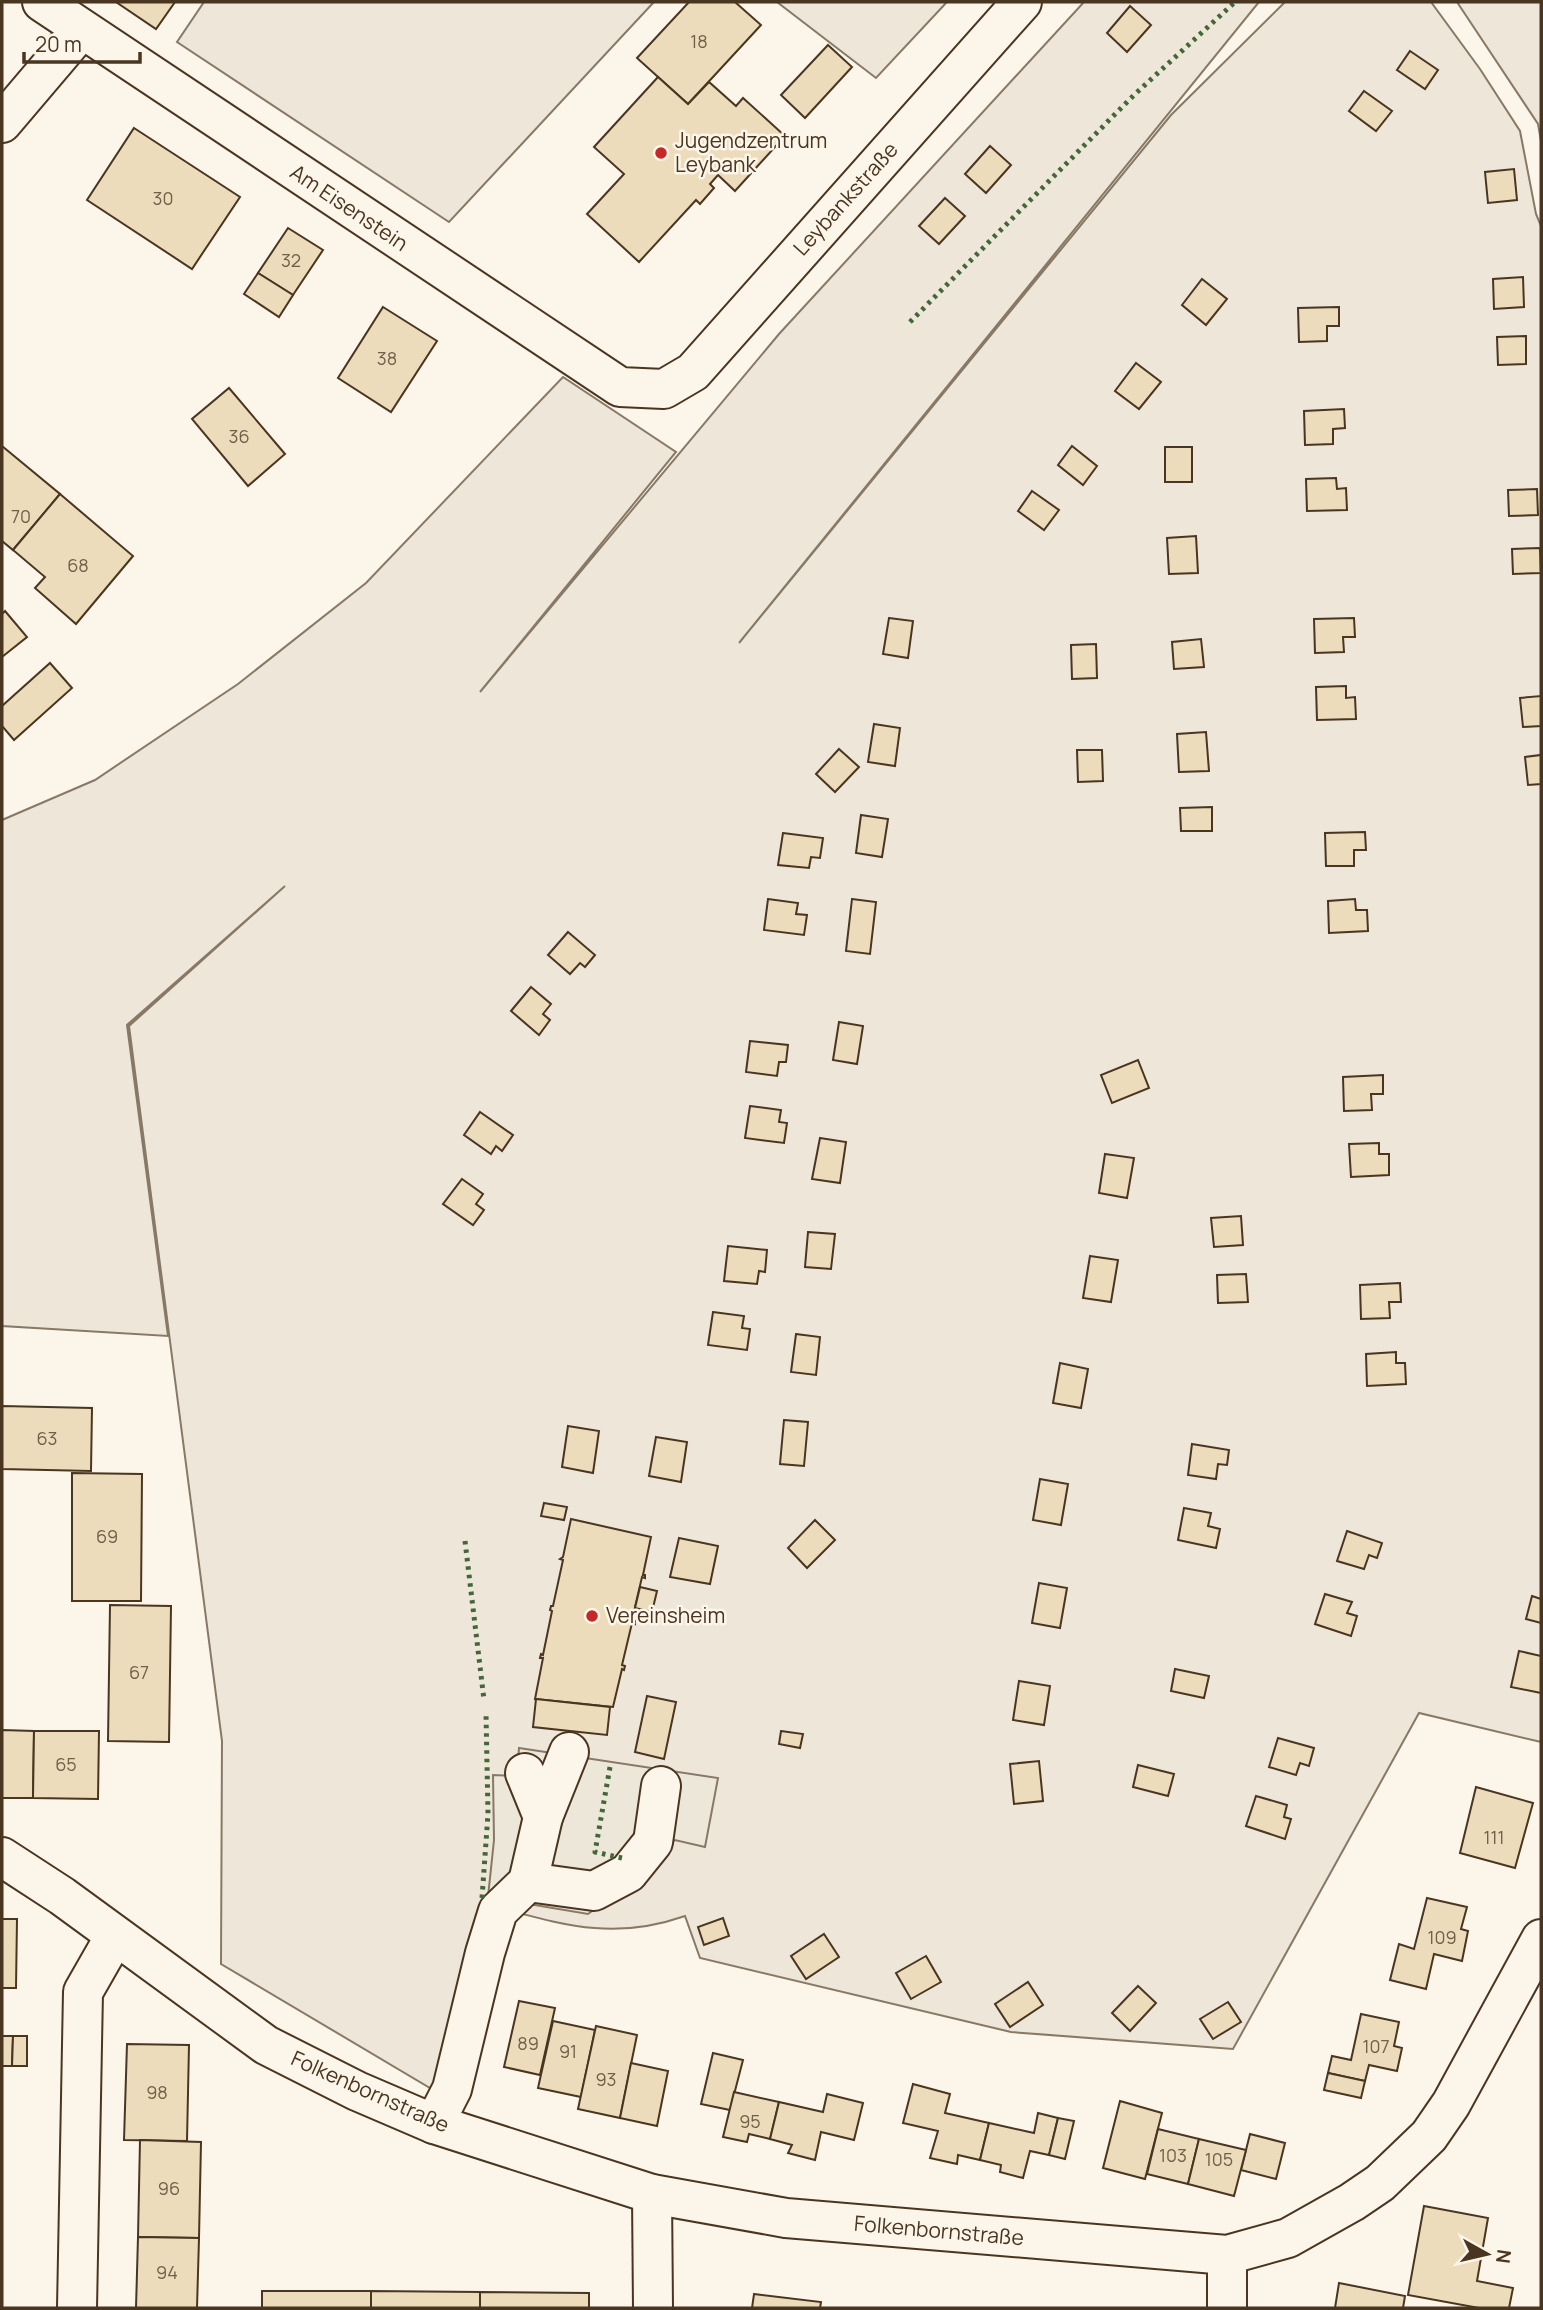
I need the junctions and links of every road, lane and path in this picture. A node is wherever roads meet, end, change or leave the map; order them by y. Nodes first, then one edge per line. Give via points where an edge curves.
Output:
1 (43, 2) edge
2 (1022, 2) edge
3 (81, 30) junction
4 (2, 123) edge
5 (664, 389) joint
6 (569, 1752) dead end
7 (525, 1773) dead end
8 (661, 1786) dead end
9 (543, 1817) junction
10 (2, 1857) edge
11 (528, 1882) junction
12 (115, 1936) junction
13 (1541, 1939) edge
14 (434, 2123) junction
15 (652, 2194) junction
16 (1227, 2255) junction
17 (77, 2308) edge
18 (653, 2308) edge
19 (1227, 2308) edge

1 - 3 street, Am Eisenstein
2 - 5 street, Leybankstraße via 693,372
3 - 4 street
3 - 5 street, Am Eisenstein via 620,387
6 - 9 street
7 - 9 street
8 - 11 street via 653,1842 628,1873 594,1891
9 - 11 street
10 - 12 street, Folkenbornstraße
11 - 14 street via 498,1911 453,2089
12 - 14 street, Folkenbornstraße via 265,2045
12 - 17 street via 83,1992
13 - 16 street, Folkenbornstraße via 1429,2136 1380,2183 1352,2202 1288,2238
14 - 15 street, Folkenbornstraße
15 - 16 street, Folkenbornstraße via 786,2218
15 - 18 street
16 - 19 street

